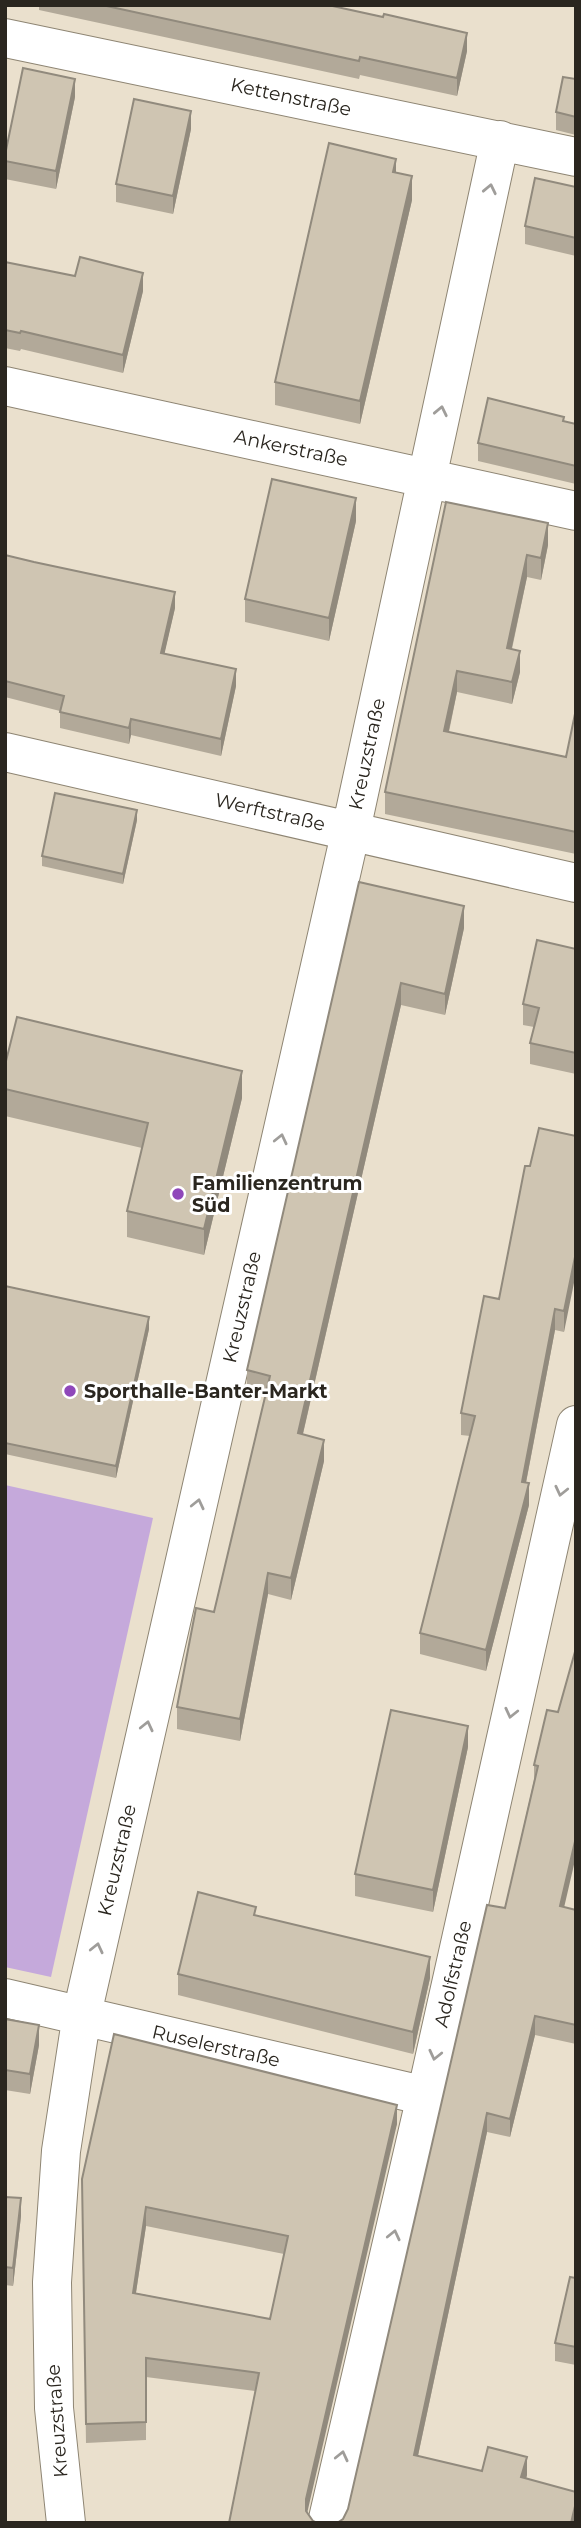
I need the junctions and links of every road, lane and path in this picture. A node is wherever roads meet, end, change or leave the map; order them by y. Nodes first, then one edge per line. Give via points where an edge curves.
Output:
1 (5, 38) edge
2 (500, 140) junction
3 (576, 157) edge
4 (5, 386) edge
5 (426, 478) junction
6 (576, 511) edge
7 (6, 754) edge
8 (351, 830) junction
9 (576, 883) edge
10 (576, 1425) edge
11 (5, 1998) edge
12 (82, 2014) junction
13 (426, 2096) junction
14 (66, 2523) edge
15 (327, 2523) edge

1 - 2 street, Kettenstraße
2 - 3 street, Kettenstraße
5 -> 2 street, Kreuzstraße
4 - 5 street, Ankerstraße
5 - 6 street, Ankerstraße
5 - 8 street, Kreuzstraße
7 - 8 street, Werftstraße
8 - 9 street, Werftstraße
12 -> 8 street, Kreuzstraße
10 -> 13 street, Adolfstraße
11 - 12 street, Ruselerstraße
12 - 13 street, Ruselerstraße
12 - 14 street, Kreuzstraße via 61,2151 52,2282 54,2408
15 -> 13 street, Adolfstraße

